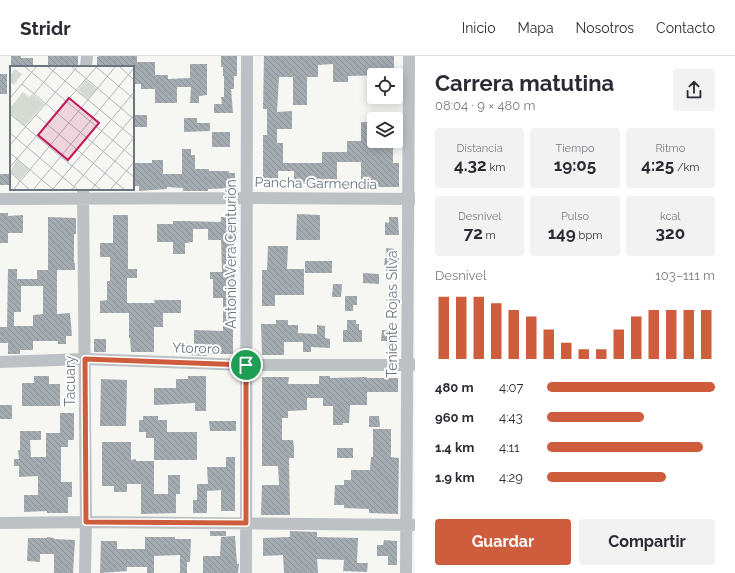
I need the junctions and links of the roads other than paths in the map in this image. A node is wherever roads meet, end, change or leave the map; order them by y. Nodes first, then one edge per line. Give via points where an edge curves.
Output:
1 (247, 56) edge
2 (409, 56) edge
3 (83, 194) edge
4 (246, 198) junction
5 (0, 199) edge
6 (411, 199) edge
7 (85, 359) junction
8 (0, 362) edge
9 (246, 365) junction
10 (411, 365) edge
11 (86, 522) junction
12 (0, 523) edge
13 (246, 523) junction
14 (411, 525) edge
15 (85, 573) edge
16 (246, 573) edge
17 (406, 573) edge

1 - 4 street, Antonio Vera Centurión
2 - 6 street, Teniente Rojas Silva
3 - 4 street, Pancha Garmendia
3 - 5 street, Pancha Garmendia
3 - 7 street, Tacuary
4 - 6 street, Pancha Garmendia
4 - 9 street, Antonio Vera Centurión
6 - 10 street, Teniente Rojas Silva
7 - 8 street, Ytororo
7 - 9 street, Ytororo
7 - 11 street, Tacuary
9 - 10 street, Ytororo
9 - 13 street, Antonio Vera Centurión
10 - 14 street, Teniente Rojas Silva
11 - 12 street
11 - 13 street
11 - 15 street, Tacuary
13 - 14 street
13 - 16 street, Antonio Vera Centurión
14 - 17 street, Teniente Rojas Silva

